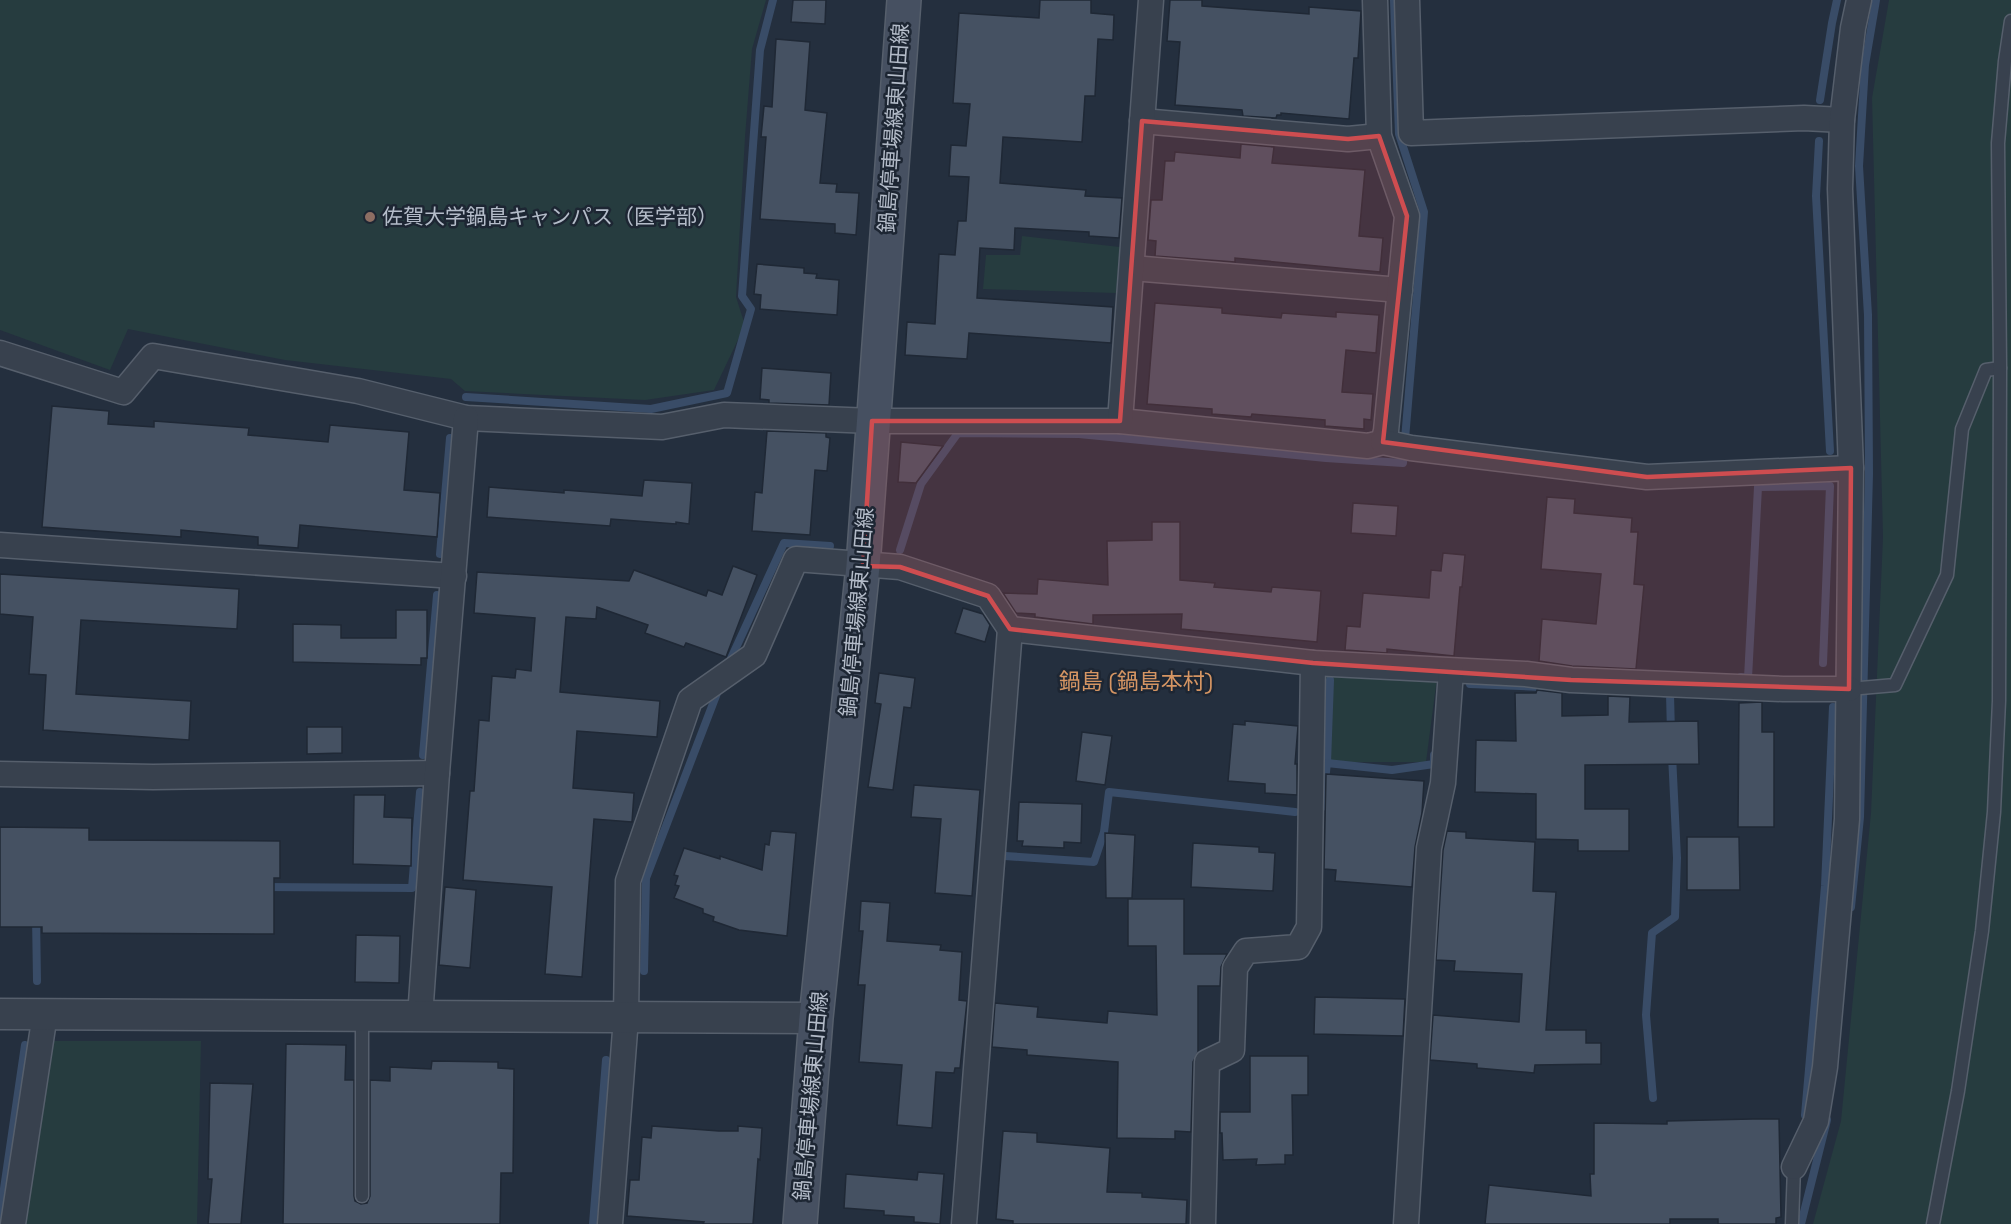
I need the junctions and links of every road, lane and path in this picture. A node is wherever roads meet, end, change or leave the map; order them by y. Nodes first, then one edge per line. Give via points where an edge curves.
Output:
1 (904, 0) edge
2 (1152, 0) edge
3 (1376, 0) edge
4 (1407, 0) edge
5 (1859, 0) edge
6 (2011, 21) edge
7 (1842, 120) junction
8 (1142, 121) junction
9 (1379, 136) junction
10 (1132, 268) junction
11 (1400, 290) junction
12 (0, 353) edge
13 (2000, 368) junction
14 (466, 418) junction
15 (873, 421) junction
16 (1120, 421) junction
17 (1383, 442) junction
18 (1851, 468) junction
19 (0, 545) edge
20 (862, 566) junction
21 (454, 576) junction
22 (1010, 629) junction
23 (1313, 663) junction
24 (1451, 671) junction
25 (1849, 689) junction
26 (437, 773) junction
27 (0, 774) edge
28 (0, 1014) edge
29 (45, 1014) junction
30 (362, 1016) junction
31 (420, 1017) junction
32 (627, 1018) junction
33 (816, 1018) junction
34 (1794, 1167) joint
35 (362, 1196) dead end
36 (13, 1224) edge
37 (610, 1224) edge
38 (800, 1224) edge
39 (964, 1224) edge
40 (1203, 1224) edge
41 (1406, 1224) edge
42 (1792, 1224) edge
43 (1933, 1224) edge

1 - 15 main road, 鍋島停車場線東山田線
2 - 8 street
3 - 9 street
4 - 7 street via 1411,133 1804,118
5 - 7 street
6 - 13 lane via 1998,143
7 - 18 street via 1840,189
8 - 9 street via 1348,139
8 - 10 street
9 - 11 street via 1407,216
10 - 11 street
10 - 16 street
11 - 17 street
12 - 14 street via 123,392 153,356 358,391
13 - 25 lane via 1986,370 1962,429 1947,575 1896,686
13 - 43 lane via 1999,700 1994,812 1958,1091
14 - 15 street via 662,427 724,415
14 - 21 street
15 - 16 street
15 - 20 main road, 鍋島停車場線東山田線
16 - 17 street via 1368,446
17 - 18 street via 1647,477
18 - 25 street
19 - 21 street
20 - 22 street via 900,567 988,596
20 - 32 street via 796,559 754,655 690,700 628,881
20 - 33 main road, 鍋島停車場線東山田線
21 - 26 street
22 - 23 street
22 - 39 street
23 - 24 street
23 - 40 street via 1309,927 1298,947 1246,951 1235,968 1232,1050 1207,1062
24 - 25 street via 1571,680
24 - 41 street via 1443,783 1429,848
25 - 34 street via 1847,819 1825,1067 1816,1121
26 - 27 street via 153,777
26 - 31 street
28 - 29 street
29 - 30 street
29 - 36 street
30 - 31 street
30 - 35 lane
31 - 32 street
32 - 33 street
32 - 37 street
33 - 38 main road, 鍋島停車場線東山田線
34 - 42 lane

